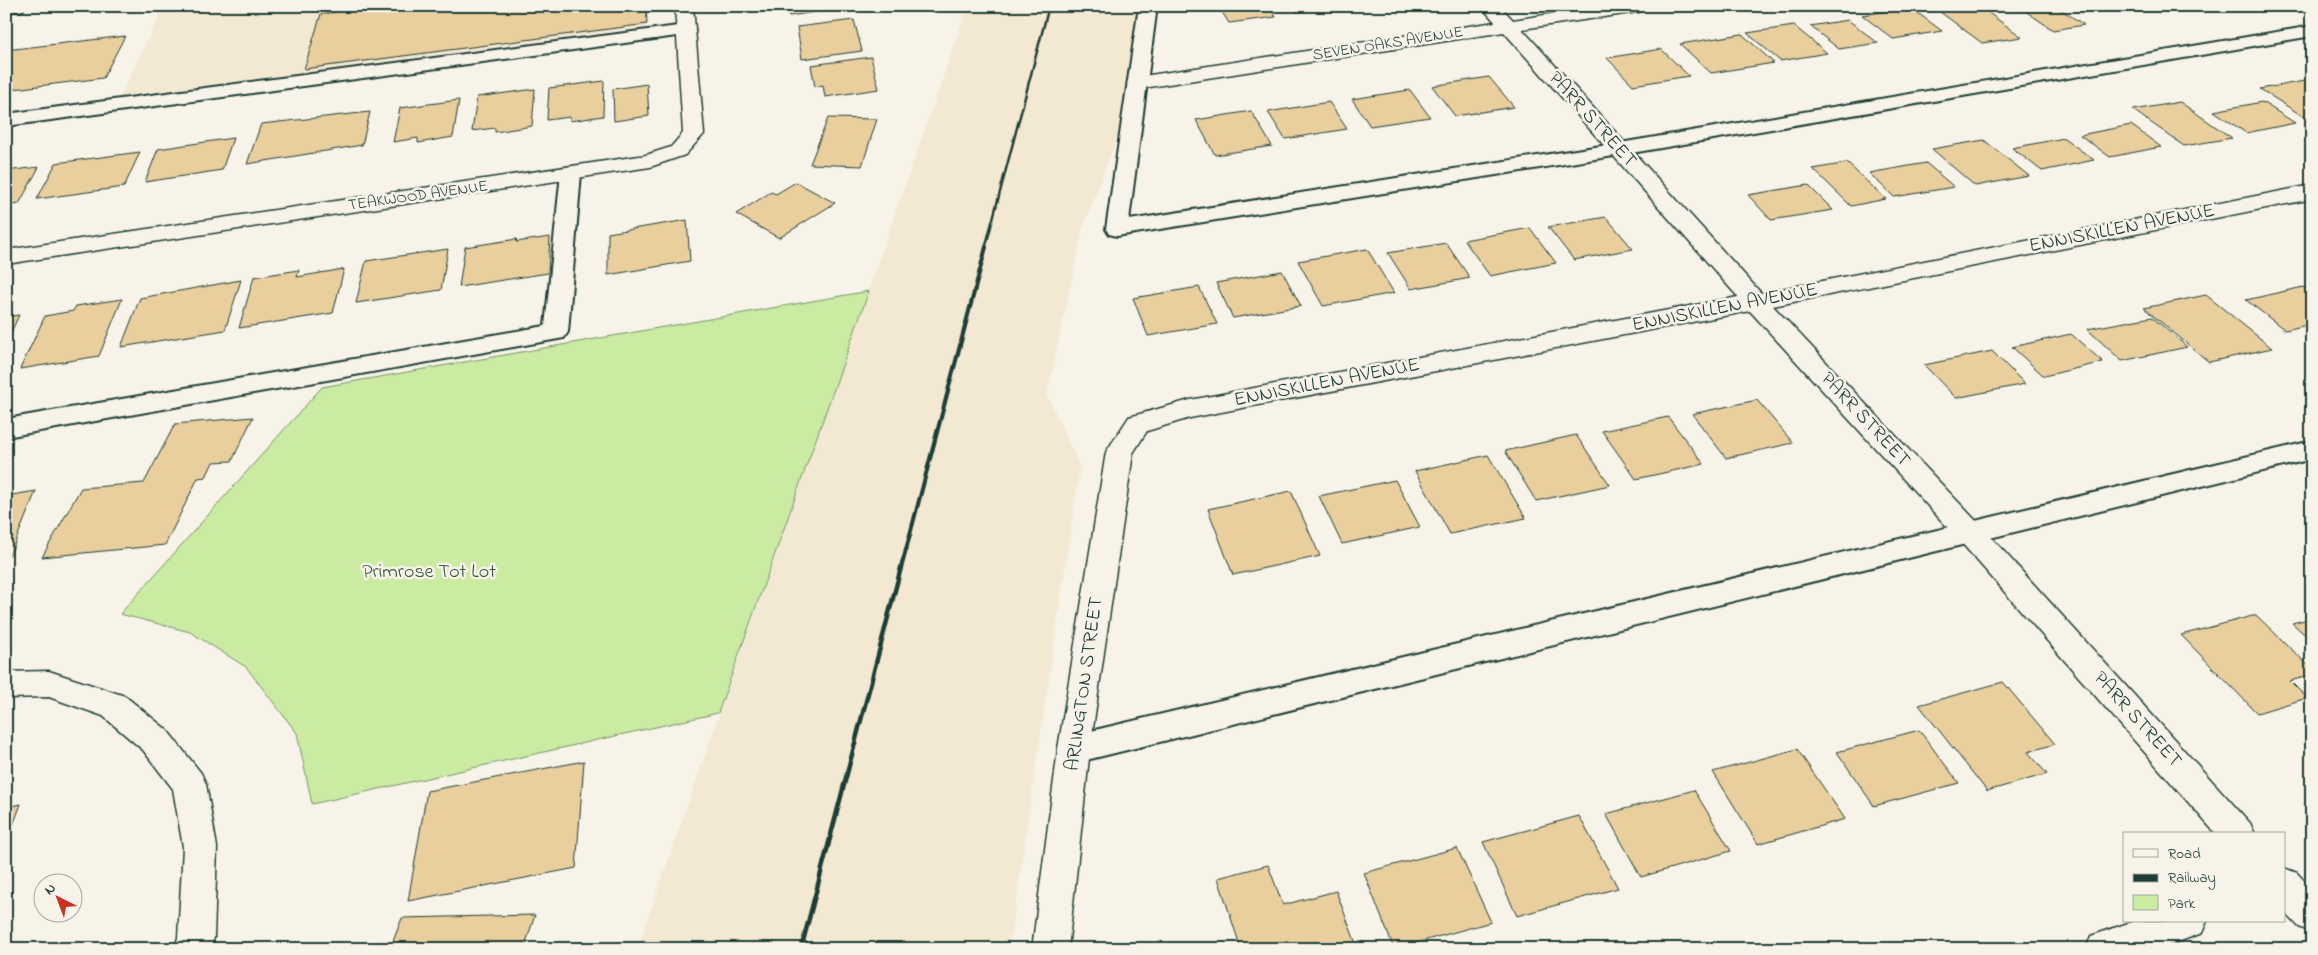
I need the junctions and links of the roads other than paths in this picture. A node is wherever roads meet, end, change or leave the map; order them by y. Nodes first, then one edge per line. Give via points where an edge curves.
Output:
1 (16, 6) edge
2 (684, 6) edge
3 (1148, 6) edge
4 (1490, 6) edge
5 (1638, 6) edge
6 (6, 7) edge
7 (1507, 26) junction
8 (686, 30) junction
9 (2312, 31) edge
10 (1137, 83) junction
11 (6, 120) edge
12 (1620, 149) junction
13 (571, 173) junction
14 (2312, 192) edge
15 (6, 257) edge
16 (1755, 302) junction
17 (1138, 424) joint
18 (6, 428) edge
19 (2312, 450) edge
20 (1970, 533) junction
21 (6, 685) edge
22 (1074, 749) junction
23 (2236, 832) edge
24 (2292, 887) edge
25 (2312, 915) edge
26 (2186, 922) edge
27 (192, 949) edge
28 (1050, 949) edge
29 (2104, 949) edge

1 - 6 street
2 - 8 street, TEAKWOOD AVENUE
3 - 10 lane
4 - 7 street, PARR STREET
5 - 7 street, SEVEN OAKS AVENUE
7 - 10 street, SEVEN OAKS AVENUE
7 - 12 street, PARR STREET
8 - 11 lane
8 - 13 street, TEAKWOOD AVENUE via 694,134 678,151 650,161
9 - 12 lane
10 - 12 lane via 1117,228
12 - 16 street, PARR STREET
13 - 15 street, TEAKWOOD AVENUE
13 - 18 lane via 556,332
14 - 16 street, ENNISKILLEN AVENUE
16 - 17 street, ENNISKILLEN AVENUE via 1190,409
16 - 20 street, PARR STREET
17 - 22 street, ARLINGTON STREET via 1120,452
19 - 20 lane
20 - 22 lane
20 - 23 street, PARR STREET
21 - 27 street via 49,684 114,706 154,740 189,784 200,847 196,938
22 - 28 street, ARLINGTON STREET
24 - 25 street
26 - 29 street

